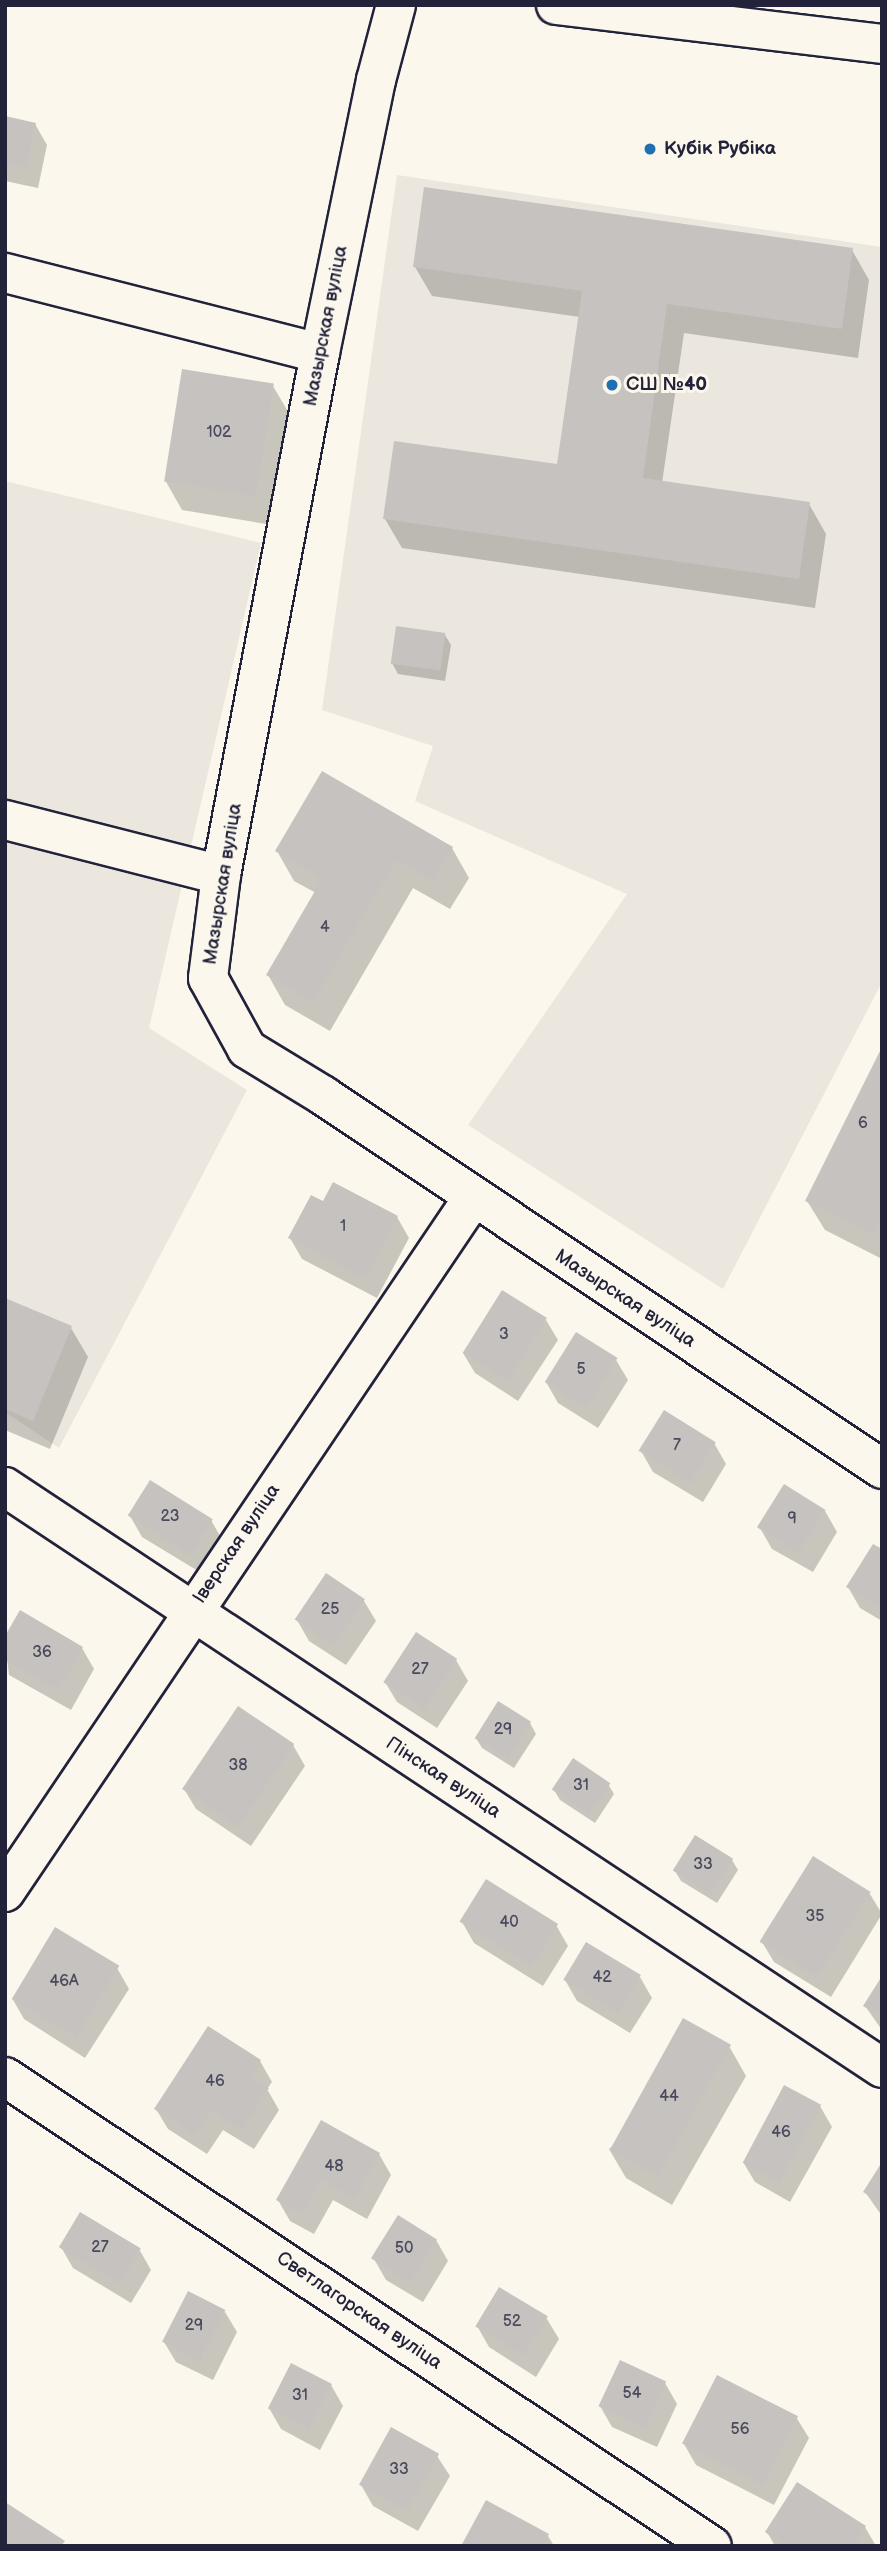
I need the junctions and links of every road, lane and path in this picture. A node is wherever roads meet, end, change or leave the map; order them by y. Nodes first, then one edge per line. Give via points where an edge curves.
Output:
1 (397, 5) edge
2 (556, 5) edge
3 (882, 44) edge
4 (5, 273) edge
5 (320, 353) junction
6 (5, 820) edge
7 (222, 875) junction
8 (472, 1199) junction
9 (882, 1469) edge
10 (5, 1488) edge
11 (191, 1612) junction
12 (5, 1892) edge
13 (882, 2068) edge
14 (5, 2077) edge
15 (712, 2546) edge

1 - 5 street, Мазырская вуліца via 376,79
2 - 3 street
4 - 5 street
5 - 7 street, Мазырская вуліца
6 - 7 street
7 - 8 street, Мазырская вуліца via 208,978 247,1049 324,1096
8 - 9 street, Мазырская вуліца
8 - 11 street, Іверская вуліца
10 - 11 street, Пінская вуліца
11 - 12 street, Іверская вуліца
11 - 13 street, Пінская вуліца
14 - 15 street, Светлагорская вуліца

